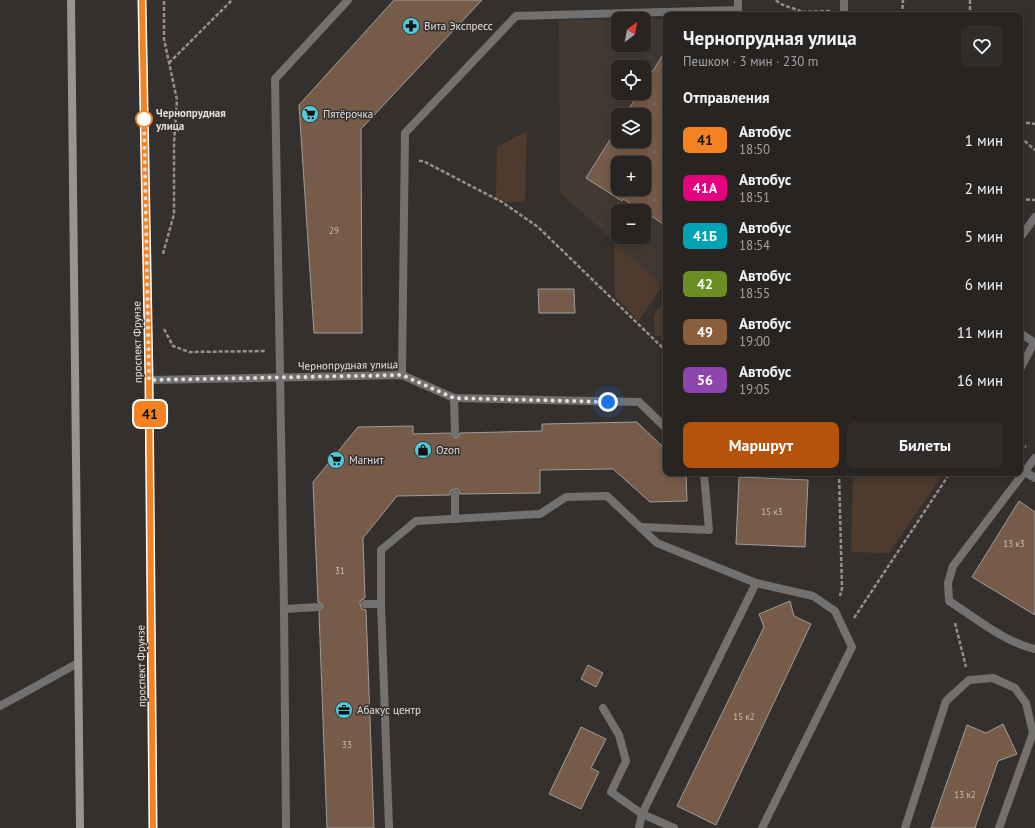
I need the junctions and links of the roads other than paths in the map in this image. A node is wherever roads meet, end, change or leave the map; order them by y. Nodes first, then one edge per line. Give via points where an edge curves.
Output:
1 (71, 0) edge
2 (142, 0) edge
3 (348, 0) edge
4 (738, 0) edge
5 (844, 0) edge
6 (663, 12) edge
7 (664, 12) edge
8 (844, 12) edge
9 (1035, 217) edge
10 (1023, 234) edge
11 (1023, 336) edge
12 (1034, 343) edge
13 (1023, 363) edge
14 (402, 375) junction
15 (280, 377) junction
16 (149, 380) junction
17 (454, 398) junction
18 (663, 425) edge
19 (455, 433) dead end
20 (1035, 458) edge
21 (1025, 472) junction
22 (1023, 475) edge
23 (704, 476) edge
24 (1022, 476) edge
25 (1035, 478) edge
26 (455, 494) dead end
27 (455, 519) junction
28 (641, 527) junction
29 (756, 583) junction
30 (365, 604) dead end
31 (381, 604) junction
32 (318, 607) dead end
33 (284, 609) junction
34 (1035, 649) edge
35 (78, 662) junction
36 (0, 706) edge
37 (603, 708) dead end
38 (642, 814) junction
39 (80, 828) edge
40 (153, 828) edge
41 (286, 828) edge
42 (389, 828) edge
43 (639, 828) edge
44 (674, 828) edge
45 (762, 828) edge
46 (905, 828) edge
47 (999, 828) edge

1 - 35 main road
2 - 16 main road, проспект Фрунзе
3 - 15 street via 275,79
4 - 7 street via 738,10
5 - 8 street
6 - 14 street via 516,16 405,133
9 - 10 street
11 - 12 street
12 - 13 street
14 - 15 street, Чернопрудная улица
14 - 17 street, Чернопрудная улица
15 - 16 street, Чернопрудная улица
15 - 33 street
16 - 40 main road, проспект Фрунзе
17 - 18 street, Чернопрудная улица via 639,402
17 - 19 street
20 - 21 street
21 - 22 street
21 - 25 street
23 - 28 street via 709,530
24 - 34 street via 953,566 948,583 949,601 1000,634
26 - 27 street
27 - 28 street via 540,514 566,497 607,496
27 - 31 street via 416,521 381,550
28 - 29 street via 657,542
29 - 38 street
29 - 45 street via 813,596 835,612 852,647
30 - 31 street
31 - 42 street
32 - 33 street
33 - 41 street
35 - 36 street
35 - 39 main road
37 - 38 street via 619,735 626,761 611,792
38 - 43 street
38 - 44 street
46 - 47 street via 946,701 969,680 993,678 1015,688 1026,703 1033,733

